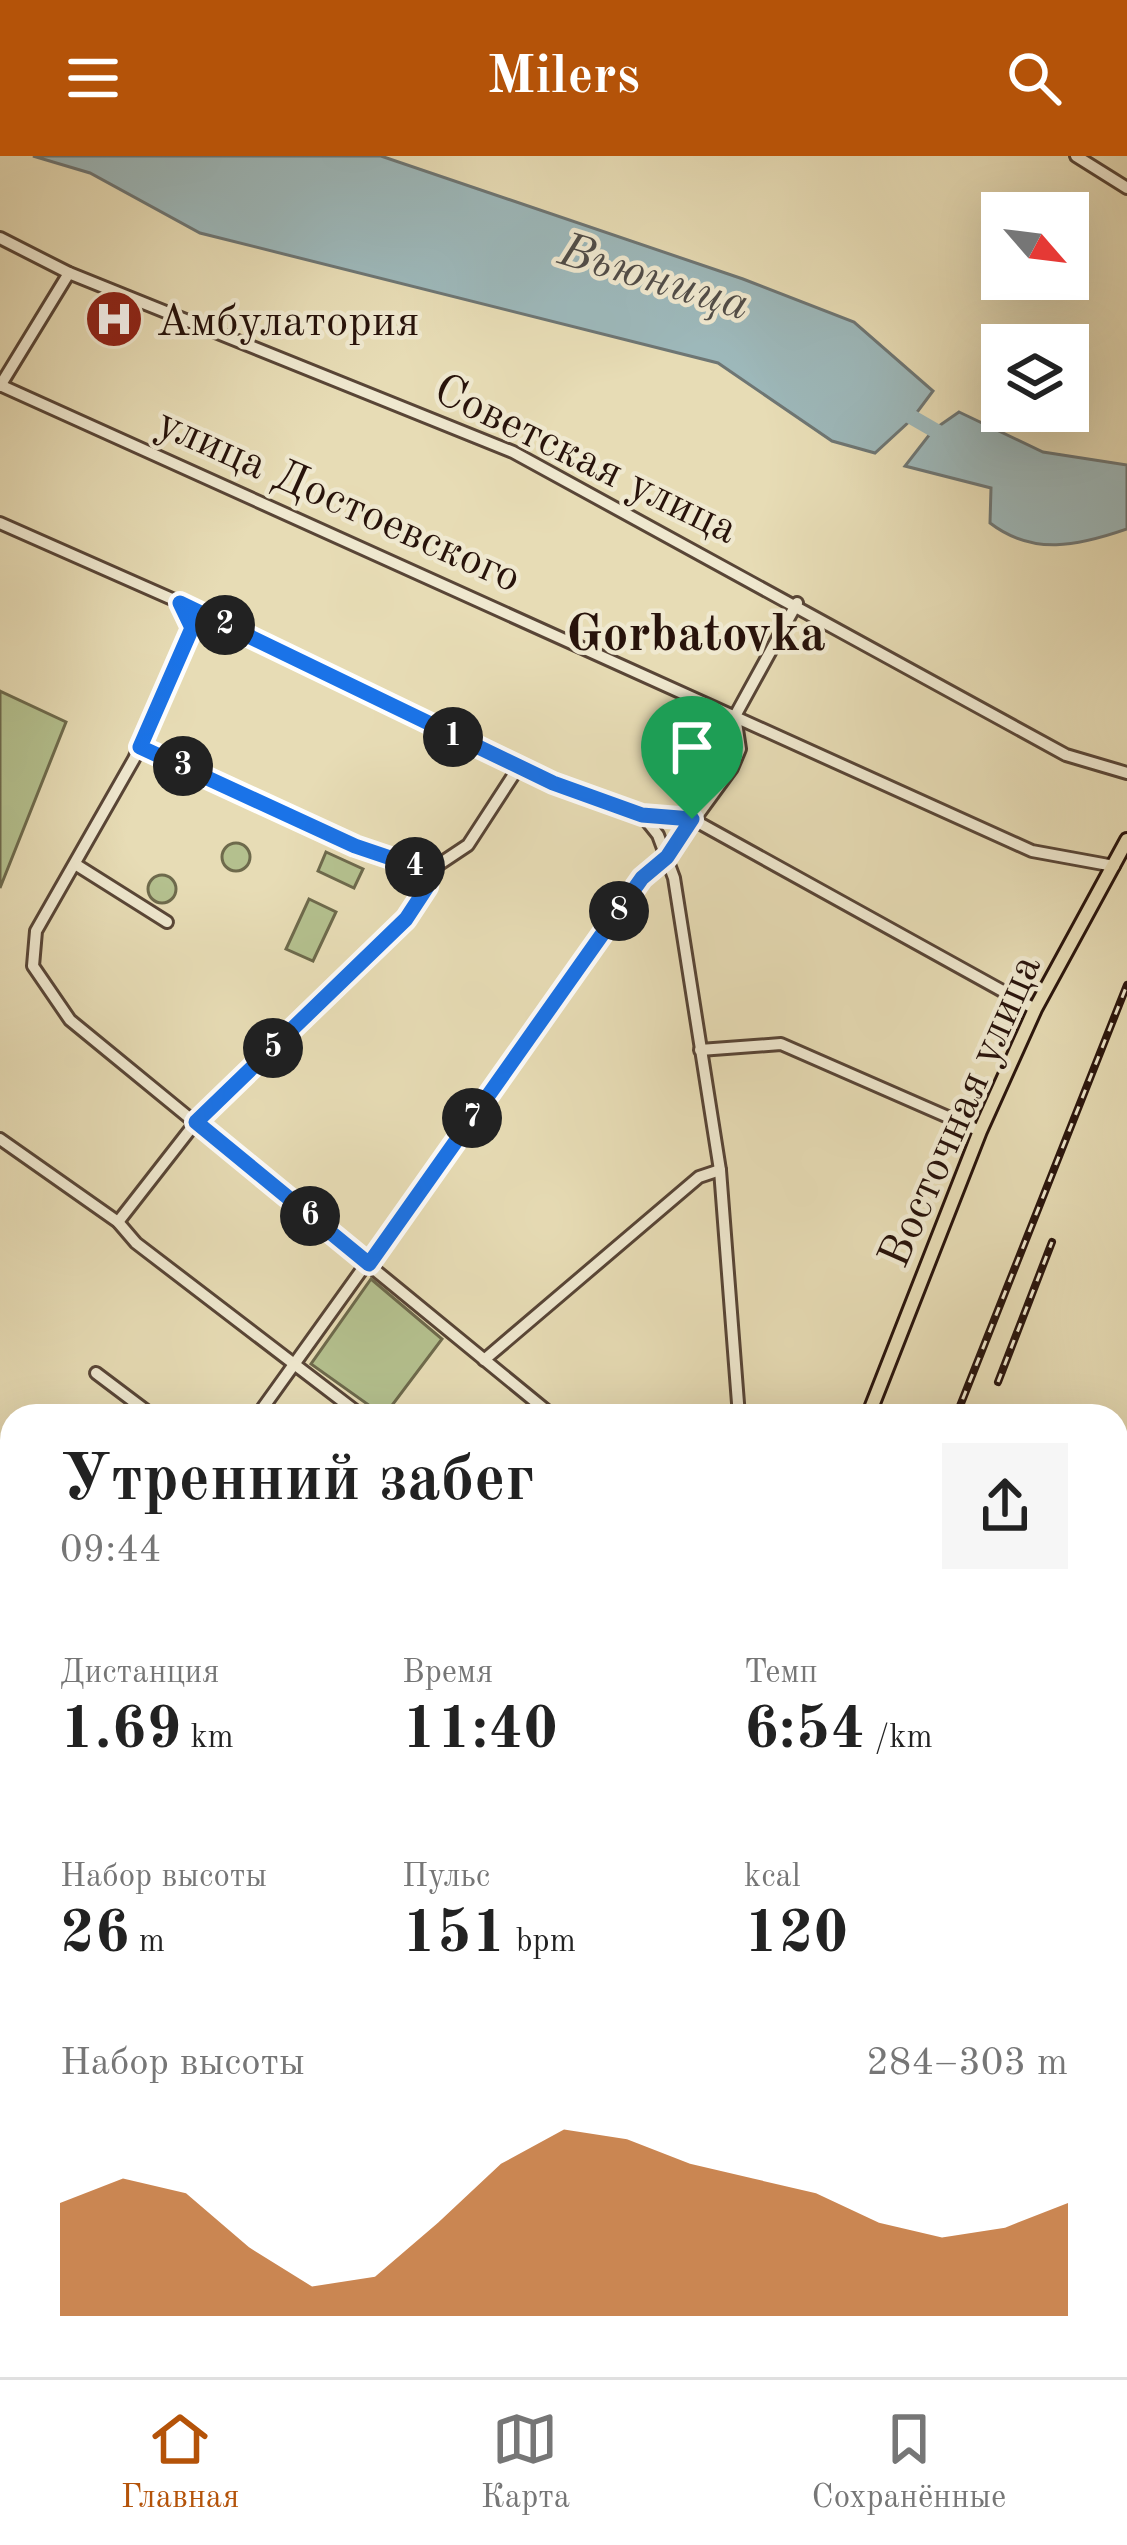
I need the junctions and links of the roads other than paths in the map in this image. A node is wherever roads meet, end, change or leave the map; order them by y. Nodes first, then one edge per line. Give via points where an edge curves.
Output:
1 (1076, 156) edge
2 (1127, 188) edge
3 (0, 238) edge
4 (69, 273) junction
5 (0, 385) edge
6 (0, 523) edge
7 (180, 603) junction
8 (797, 603) junction
9 (214, 620) junction
10 (192, 628) junction
11 (735, 716) junction
12 (140, 747) junction
13 (518, 768) junction
14 (1127, 773) edge
15 (642, 815) junction
16 (692, 819) junction
17 (1127, 840) edge
18 (667, 857) junction
19 (75, 864) junction
20 (1114, 866) junction
21 (429, 871) junction
22 (167, 922) dead end
23 (1035, 1009) junction
24 (700, 1050) junction
25 (196, 1122) junction
26 (980, 1131) junction
27 (0, 1139) edge
28 (720, 1170) junction
29 (118, 1222) junction
30 (369, 1264) junction
31 (484, 1360) junction
32 (294, 1364) junction
33 (96, 1373) dead end
34 (137, 1404) edge
35 (266, 1404) edge
36 (346, 1404) edge
37 (538, 1404) edge
38 (738, 1404) edge
39 (873, 1404) edge

1 - 2 street
3 - 4 street, Советская улица
4 - 5 street
4 - 8 street, Советская улица via 513,452
5 - 11 street, улица Достоевского
6 - 7 street
7 - 9 street
7 - 10 street
8 - 11 street
8 - 14 street, Советская улица via 1066,754
9 - 10 street
9 - 13 street
10 - 12 street
11 - 16 street via 740,748 732,768
11 - 20 street, улица Достоевского via 1032,851
12 - 19 street
12 - 21 street via 355,846
13 - 15 street
13 - 21 street via 468,845
15 - 16 street
15 - 18 street
16 - 18 street
16 - 23 street
17 - 20 main road, Восточная улица
18 - 24 street
18 - 30 street via 642,878
19 - 22 street
19 - 25 street via 36,931 33,967 70,1020
20 - 23 main road, Восточная улица
21 - 25 street via 406,919
23 - 26 main road, Восточная улица
24 - 26 street via 781,1044
24 - 28 street
25 - 29 street
25 - 30 street
26 - 39 main road, Восточная улица
27 - 29 street
28 - 31 street via 699,1177
28 - 38 street
29 - 32 street
30 - 31 street
30 - 32 street
31 - 37 street
32 - 35 street
32 - 36 street
33 - 34 street

